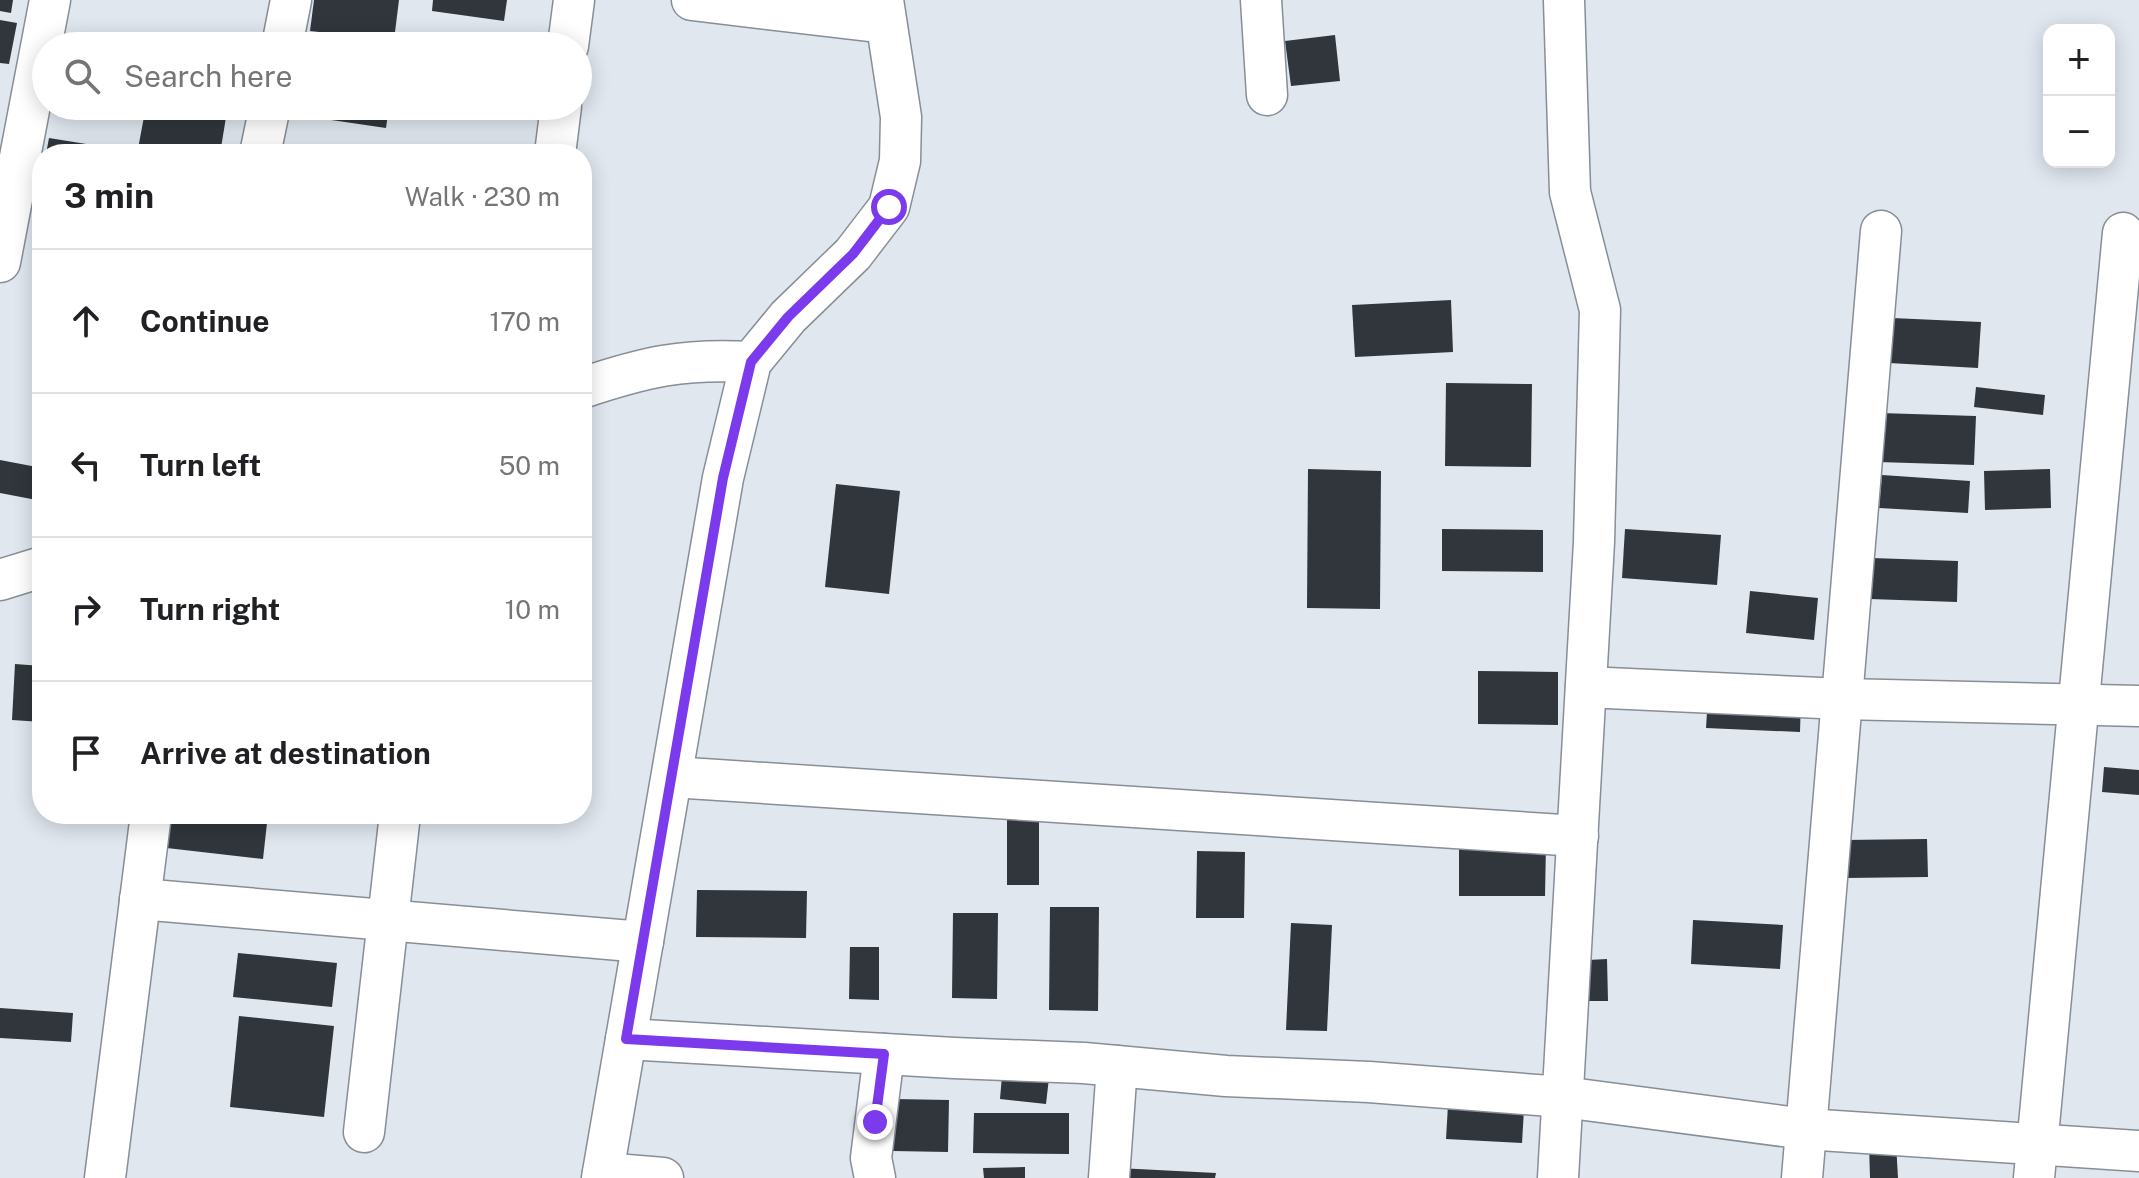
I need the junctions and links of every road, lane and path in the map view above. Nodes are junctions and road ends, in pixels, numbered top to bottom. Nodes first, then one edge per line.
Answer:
1 (50, 0) edge
2 (291, 0) edge
3 (574, 0) edge
4 (692, 0) edge
5 (1261, 0) edge
6 (1564, 0) edge
7 (884, 12) edge
8 (44, 32) edge
9 (285, 32) edge
10 (570, 32) edge
11 (32, 94) edge
12 (1267, 95) dead end
13 (267, 120) edge
14 (559, 120) edge
15 (262, 144) edge
16 (556, 144) edge
17 (1881, 231) dead end
18 (2123, 233) dead end
19 (0, 262) edge
20 (751, 362) junction
21 (592, 385) edge
22 (32, 570) edge
23 (0, 580) edge
24 (1586, 687) junction
25 (1842, 699) junction
26 (2078, 703) junction
27 (2139, 706) edge
28 (672, 777) junction
29 (150, 824) edge
30 (399, 824) edge
31 (1578, 836) junction
32 (140, 899) junction
33 (386, 920) junction
34 (643, 942) junction
35 (626, 1039) junction
36 (884, 1054) junction
37 (1117, 1066) junction
38 (1563, 1097) junction
39 (1805, 1129) junction
40 (364, 1132) dead end
41 (2139, 1151) edge
42 (2035, 1161) edge
43 (603, 1176) edge
44 (105, 1178) edge
45 (663, 1178) edge
46 (875, 1178) edge
47 (1109, 1178) edge
48 (1558, 1178) edge
49 (1802, 1178) edge

1 - 8 street
2 - 9 street
3 - 10 street
4 - 7 street
5 - 12 street
6 - 24 street
7 - 20 street
11 - 19 street
13 - 15 street
14 - 16 street
17 - 25 street
18 - 26 street
20 - 21 street
20 - 28 street
22 - 23 street
24 - 25 street
24 - 31 street
25 - 26 street
25 - 39 street
26 - 27 street
26 - 42 street
28 - 31 street
28 - 34 street
29 - 32 street
30 - 33 street
31 - 38 street
32 - 33 street
32 - 44 street
33 - 34 street
33 - 40 street
34 - 35 street
35 - 36 street
35 - 43 street
36 - 37 street
36 - 46 street
37 - 38 street
37 - 47 street
38 - 39 street
38 - 48 street
39 - 42 street
39 - 49 street
41 - 42 street
43 - 45 street

